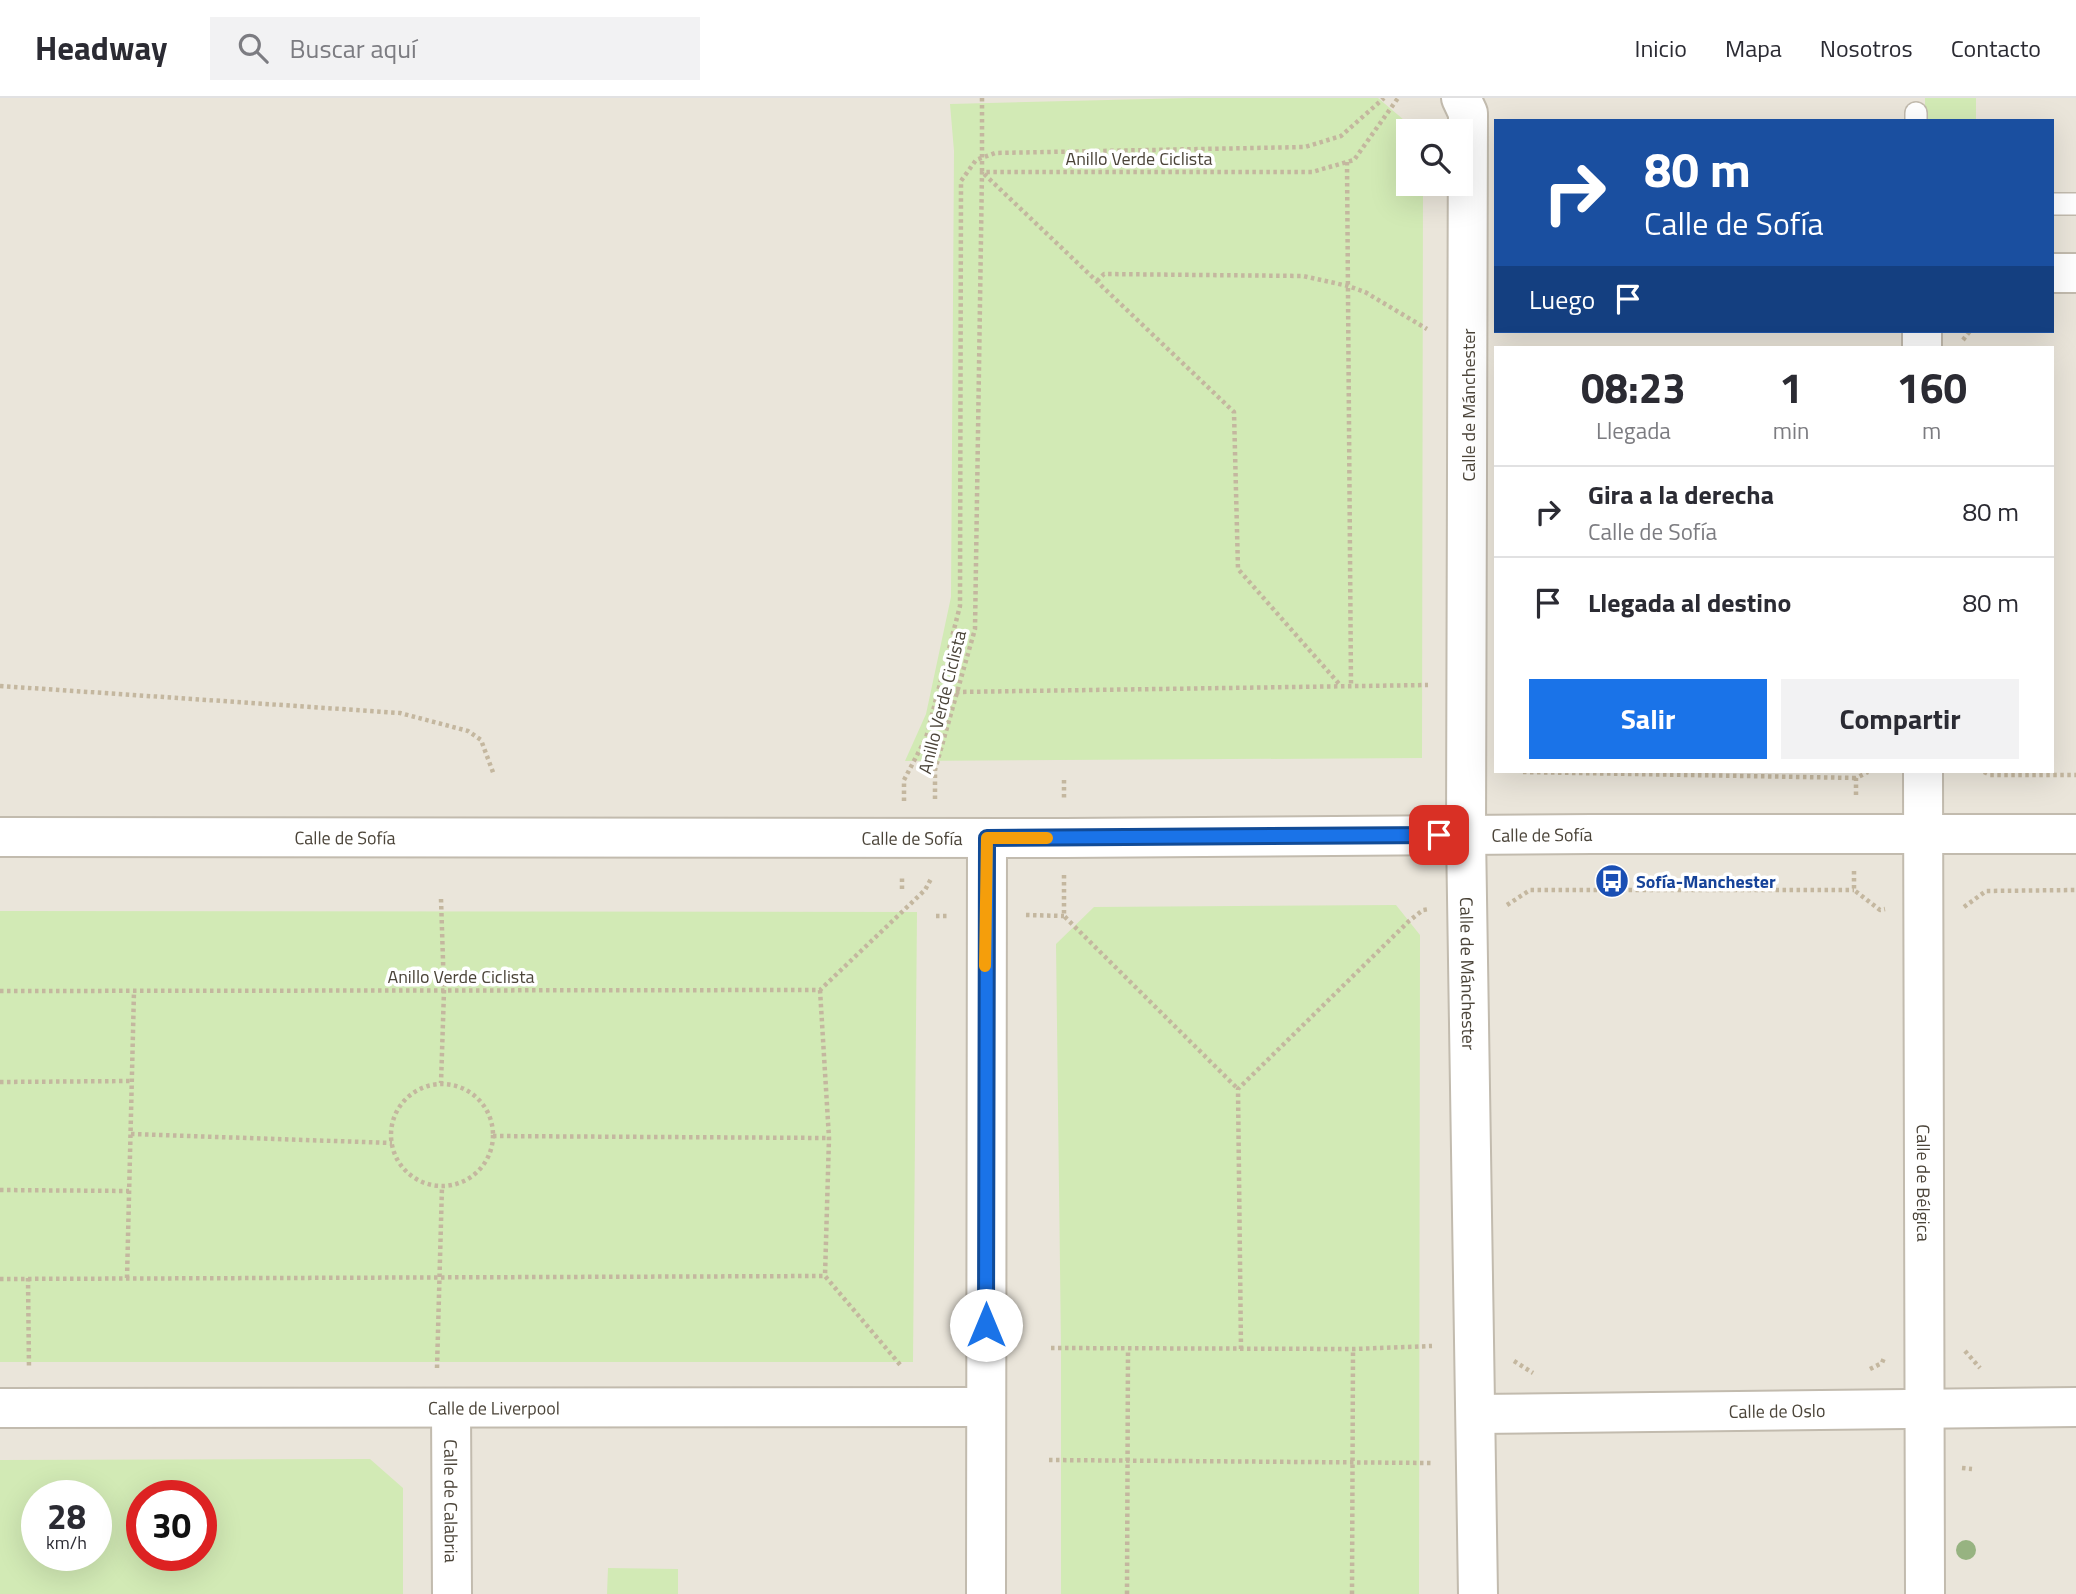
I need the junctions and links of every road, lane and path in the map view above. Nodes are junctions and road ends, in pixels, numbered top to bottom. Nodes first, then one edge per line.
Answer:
1 (982, 98) edge
2 (1384, 98) edge
3 (1398, 98) edge
4 (1461, 98) edge
5 (982, 158) junction
6 (1347, 162) junction
7 (982, 172) junction
8 (2054, 204) edge
9 (2076, 204) edge
10 (1483, 267) edge
11 (2054, 273) edge
12 (2076, 273) edge
13 (1097, 281) junction
14 (1348, 286) junction
15 (1469, 335) junction
16 (1351, 685) junction
17 (1431, 685) dead end
18 (0, 686) edge
19 (1341, 686) junction
20 (956, 692) junction
21 (1578, 773) edge
22 (1923, 773) edge
23 (1986, 773) edge
24 (494, 775) dead end
25 (2076, 775) edge
26 (1856, 778) dead end
27 (904, 780) dead end
28 (1064, 780) dead end
29 (1466, 834) junction
30 (2076, 834) edge
31 (1923, 835) junction
32 (0, 837) edge
33 (935, 838) junction
34 (987, 838) junction
35 (1065, 838) junction
36 (1854, 890) dead end
37 (2076, 890) edge
38 (1986, 891) dead end
39 (441, 899) dead end
40 (1504, 907) dead end
41 (1423, 910) dead end
42 (134, 990) junction
43 (444, 990) junction
44 (820, 990) junction
45 (0, 991) edge
46 (132, 1080) junction
47 (0, 1082) edge
48 (441, 1083) junction
49 (1238, 1089) junction
50 (131, 1134) junction
51 (494, 1136) junction
52 (829, 1138) junction
53 (392, 1143) junction
54 (442, 1186) junction
55 (0, 1190) edge
56 (130, 1191) junction
57 (825, 1276) junction
58 (440, 1277) junction
59 (28, 1278) junction
60 (127, 1278) junction
61 (0, 1279) edge
62 (1432, 1346) dead end
63 (1051, 1348) dead end
64 (1128, 1349) junction
65 (1241, 1349) junction
66 (1353, 1349) junction
67 (1964, 1350) dead end
68 (1887, 1352) dead end
69 (1513, 1360) dead end
70 (29, 1368) dead end
71 (437, 1369) dead end
72 (1863, 1372) dead end
73 (1545, 1373) dead end
74 (1987, 1375) dead end
75 (910, 1376) dead end
76 (986, 1407) junction
77 (2076, 1407) edge
78 (0, 1408) edge
79 (451, 1408) junction
80 (1923, 1408) junction
81 (1476, 1413) junction
82 (1049, 1460) dead end
83 (1128, 1460) junction
84 (1432, 1463) dead end
85 (1354, 1464) junction
86 (452, 1594) edge
87 (986, 1594) edge
88 (1127, 1594) edge
89 (1352, 1594) edge
90 (1478, 1594) edge
91 (1925, 1594) edge

1 - 5 path
2 - 5 path
3 - 6 path
4 - 10 street, Calle de Mánchester
5 - 7 path
5 - 27 path
6 - 7 path, Anillo Verde Ciclista
6 - 14 path
7 - 13 path
7 - 20 path, Anillo Verde Ciclista
8 - 9 lane
10 - 15 street, Calle de Mánchester
11 - 12 street
13 - 14 path
13 - 19 path
14 - 15 path
14 - 16 path
15 - 29 street, Calle de Mánchester
16 - 17 path
16 - 19 path
18 - 24 path
19 - 20 path
20 - 33 path, Anillo Verde Ciclista
21 - 26 path
22 - 31 street, Calle de Bélgica
23 - 25 path
28 - 35 path
29 - 31 street, Calle de Sofía
29 - 35 street, Calle de Sofía
29 - 81 street, Calle de Mánchester
30 - 31 street, Calle de Sofía
31 - 80 street, Calle de Bélgica
32 - 33 street, Calle de Sofía
33 - 34 street, Calle de Sofía
33 - 44 path, Anillo Verde Ciclista
34 - 35 street, Calle de Sofía
34 - 76 street
35 - 49 path
36 - 40 path
37 - 38 path
39 - 43 path
41 - 49 path
42 - 43 path, Anillo Verde Ciclista
42 - 45 path, Anillo Verde Ciclista
42 - 46 path
43 - 44 path, Anillo Verde Ciclista
43 - 48 path
44 - 52 path
46 - 47 path
46 - 50 path
48 - 51 path
48 - 53 path
49 - 65 path
50 - 53 path
50 - 56 path
51 - 52 path
51 - 54 path
52 - 57 path
53 - 54 path
54 - 58 path
55 - 56 path
56 - 60 path
57 - 58 path
57 - 75 path
58 - 60 path
58 - 71 path
59 - 60 path
59 - 61 path
59 - 70 path
62 - 66 path
63 - 64 path
64 - 65 path
64 - 83 path
65 - 66 path
66 - 85 path
67 - 74 path
68 - 72 path
69 - 73 path
76 - 79 street, Calle de Liverpool
76 - 87 street
77 - 80 street, Calle de Oslo
78 - 79 street, Calle de Liverpool
79 - 86 street, Calle de Calabria
80 - 81 street, Calle de Oslo
80 - 91 street, Calle de Bélgica
81 - 90 street, Calle de Mánchester
82 - 83 path
83 - 85 path
83 - 88 path
84 - 85 path
85 - 89 path

